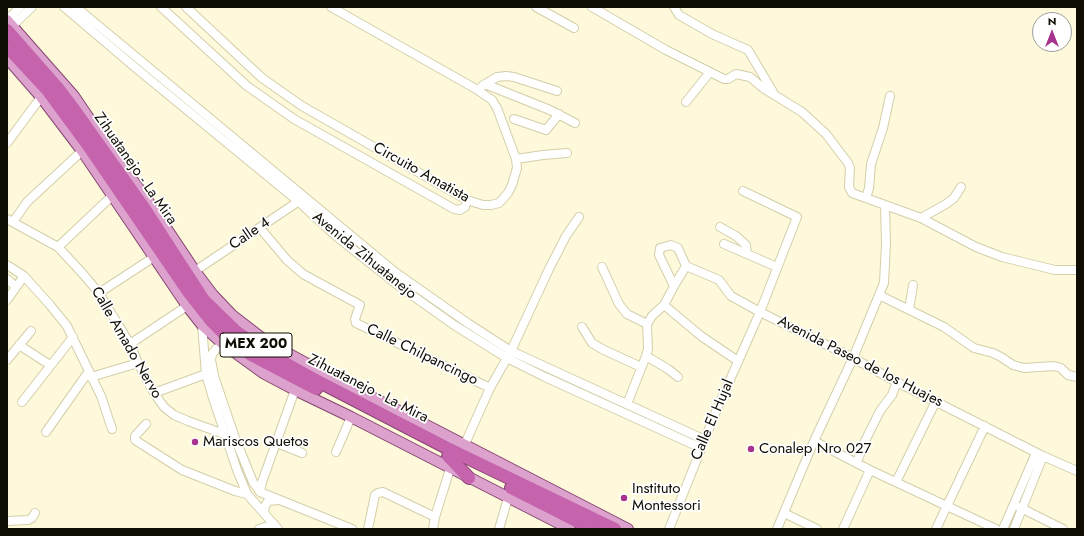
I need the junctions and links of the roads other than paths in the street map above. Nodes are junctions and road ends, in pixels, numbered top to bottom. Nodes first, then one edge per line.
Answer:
1 (20, 7) edge
2 (32, 7) edge
3 (64, 7) edge
4 (76, 7) edge
5 (162, 7) edge
6 (186, 7) edge
7 (331, 7) edge
8 (536, 7) edge
9 (592, 7) edge
10 (674, 7) edge
11 (8, 26) edge
12 (574, 28) dead end
13 (103, 34) junction
14 (7, 46) edge
15 (7, 58) edge
16 (710, 72) junction
17 (485, 84) junction
18 (476, 89) junction
19 (557, 91) dead end
20 (774, 94) junction
21 (890, 96) dead end
22 (41, 97) junction
23 (686, 102) dead end
24 (302, 106) junction
25 (559, 114) junction
26 (294, 119) junction
27 (514, 119) dead end
28 (575, 123) dead end
29 (7, 143) edge
30 (82, 151) junction
31 (567, 153) dead end
32 (516, 159) junction
33 (962, 188) dead end
34 (742, 191) dead end
35 (113, 195) junction
36 (866, 198) junction
37 (302, 199) junction
38 (467, 200) junction
39 (885, 205) junction
40 (148, 207) junction
41 (579, 217) dead end
42 (921, 218) junction
43 (10, 221) edge
44 (720, 227) dead end
45 (260, 228) junction
46 (724, 244) dead end
47 (58, 247) junction
48 (747, 254) junction
49 (154, 257) junction
50 (7, 265) edge
51 (686, 266) junction
52 (602, 267) dead end
53 (777, 267) junction
54 (1077, 270) edge
55 (195, 271) junction
56 (24, 276) junction
57 (7, 279) edge
58 (913, 285) dead end
59 (674, 286) junction
60 (16, 287) junction
61 (99, 293) junction
62 (879, 295) junction
63 (7, 300) edge
64 (664, 305) junction
65 (187, 306) junction
66 (909, 310) junction
67 (760, 312) junction
68 (202, 324) junction
69 (647, 324) junction
70 (582, 327) dead end
71 (31, 331) dead end
72 (73, 337) junction
73 (130, 344) junction
74 (223, 344) junction
75 (19, 345) junction
76 (509, 355) junction
77 (646, 356) junction
78 (853, 358) junction
79 (7, 360) edge
80 (738, 361) junction
81 (138, 363) junction
82 (50, 365) junction
83 (642, 367) junction
84 (90, 374) junction
85 (206, 374) junction
86 (1077, 376) edge
87 (678, 377) dead end
88 (898, 382) junction
89 (490, 388) junction
90 (295, 390) junction
91 (154, 393) junction
92 (936, 401) junction
93 (22, 402) dead end
94 (627, 404) junction
95 (351, 417) junction
96 (146, 424) dead end
97 (985, 426) junction
98 (112, 429) dead end
99 (46, 432) dead end
100 (226, 434) junction
101 (235, 438) junction
102 (814, 441) junction
103 (277, 443) junction
104 (703, 444) junction
105 (464, 446) junction
106 (336, 452) dead end
107 (302, 453) dead end
108 (1040, 454) junction
109 (448, 456) junction
110 (857, 462) junction
111 (450, 469) junction
112 (870, 470) junction
113 (1077, 470) edge
114 (469, 478) junction
115 (896, 482) junction
116 (260, 492) junction
117 (247, 494) junction
118 (508, 498) junction
119 (279, 500) junction
120 (946, 506) junction
121 (1019, 507) junction
122 (35, 513) dead end
123 (264, 513) junction
124 (784, 513) junction
125 (435, 517) junction
126 (7, 521) edge
127 (276, 526) edge
128 (612, 526) edge
129 (259, 529) edge
130 (352, 529) edge
131 (368, 529) edge
132 (433, 529) edge
133 (499, 529) edge
134 (570, 529) edge
135 (592, 529) edge
136 (628, 529) edge
137 (669, 529) edge
138 (777, 529) edge
139 (817, 529) edge
140 (843, 529) edge
141 (936, 529) edge
142 (996, 529) edge
143 (1003, 529) edge
144 (1014, 529) edge
145 (1063, 529) edge

1 - 11 street
2 - 11 street
3 - 13 street, Avenida Zihuatanejo
4 - 13 street, Avenida Zihuatanejo
5 - 26 street
6 - 24 street, Circuito Amatista
7 - 18 street, Circuito Amatista
8 - 12 street
9 - 16 street
10 - 20 street
11 - 40 highway, Zihuatanejo - La Mira / MEX 200
13 - 37 street, Avenida Zihuatanejo
14 - 109 highway, Zihuatanejo - La Mira / MEX 200
15 - 22 main road
16 - 20 street
16 - 23 street
17 - 18 street
17 - 19 street
17 - 25 street
18 - 32 street, Circuito Amatista
20 - 36 street
21 - 36 street
22 - 29 street
22 - 30 main road
24 - 26 street
24 - 38 street, Circuito Amatista
25 - 27 street
25 - 28 street
26 - 38 street
30 - 35 main road
30 - 43 street
31 - 32 street
32 - 38 street, Circuito Amatista
33 - 42 street
34 - 53 street, Calle El Hujal
35 - 47 street
35 - 49 main road
36 - 39 street
37 - 45 street, Calle 4
37 - 76 street, Avenida Zihuatanejo
39 - 42 street
39 - 62 street
40 - 55 main road
40 - 128 highway, Zihuatanejo - La Mira / MEX 200
41 - 76 street, Calle Chilpancingo
42 - 54 street
43 - 47 street, Calle Amado Nervo
44 - 48 street
45 - 55 street, Calle 4
45 - 89 street, Calle Chilpancingo
46 - 48 street
47 - 61 street, Calle Amado Nervo
48 - 53 street
49 - 61 street
49 - 65 main road
50 - 56 street
51 - 59 street
51 - 59 street
51 - 67 street, Avenida Paseo de los Huajes
52 - 69 street
53 - 67 street, Calle El Hujal
55 - 105 main road
56 - 60 street
56 - 72 street
57 - 60 street
58 - 66 street
59 - 64 street
60 - 63 street
61 - 73 street, Calle Amado Nervo
62 - 66 street
62 - 78 street
64 - 69 street
64 - 80 street
65 - 68 main road
65 - 73 street
66 - 86 street
67 - 78 street, Avenida Paseo de los Huajes
67 - 80 street, Calle El Hujal
68 - 74 main road
68 - 85 street
69 - 77 street
70 - 83 street
71 - 75 street
72 - 82 street
72 - 84 street
73 - 81 street, Calle Amado Nervo
74 - 90 main road
74 - 101 street
75 - 79 street
75 - 82 street
76 - 89 street, Calle Chilpancingo
76 - 94 street, Avenida Zihuatanejo
76 - 104 street, Avenida Zihuatanejo
77 - 83 street
77 - 87 street
78 - 88 street, Avenida Paseo de los Huajes
78 - 102 street
80 - 104 street, Calle El Hujal
81 - 84 street
81 - 91 street, Calle Amado Nervo
82 - 93 street
83 - 94 street
84 - 98 street
84 - 99 street
85 - 91 street
85 - 100 street
88 - 92 street, Avenida Paseo de los Huajes
88 - 110 street
89 - 105 street, Calle Chilpancingo
90 - 95 main road
90 - 103 street
91 - 100 street, Calle Amado Nervo
92 - 97 street, Avenida Paseo de los Huajes
92 - 115 street
94 - 104 street, Avenida Zihuatanejo
95 - 106 street
95 - 111 main road
96 - 117 street
97 - 108 street, Avenida Paseo de los Huajes
97 - 120 street
100 - 101 street, Calle Amado Nervo
100 - 117 street
101 - 116 street
102 - 110 street
102 - 124 street
103 - 107 street
103 - 116 street
104 - 137 street, Calle El Hujal
105 - 128 main road
108 - 113 street, Avenida Paseo de los Huajes
108 - 121 street
109 - 114 highway
109 - 135 highway, Zihuatanejo - La Mira / MEX 200
110 - 112 street
111 - 114 main road
111 - 125 street
112 - 115 street
112 - 140 street
114 - 118 main road
115 - 120 street
116 - 119 street
117 - 123 street
118 - 133 street
118 - 134 main road
119 - 123 street
119 - 130 street
120 - 141 street
120 - 142 street
121 - 143 street
121 - 144 street
121 - 145 street
122 - 126 street
123 - 127 street
124 - 138 street
124 - 139 street
125 - 131 street
125 - 132 street
127 - 129 street
128 - 136 main road

